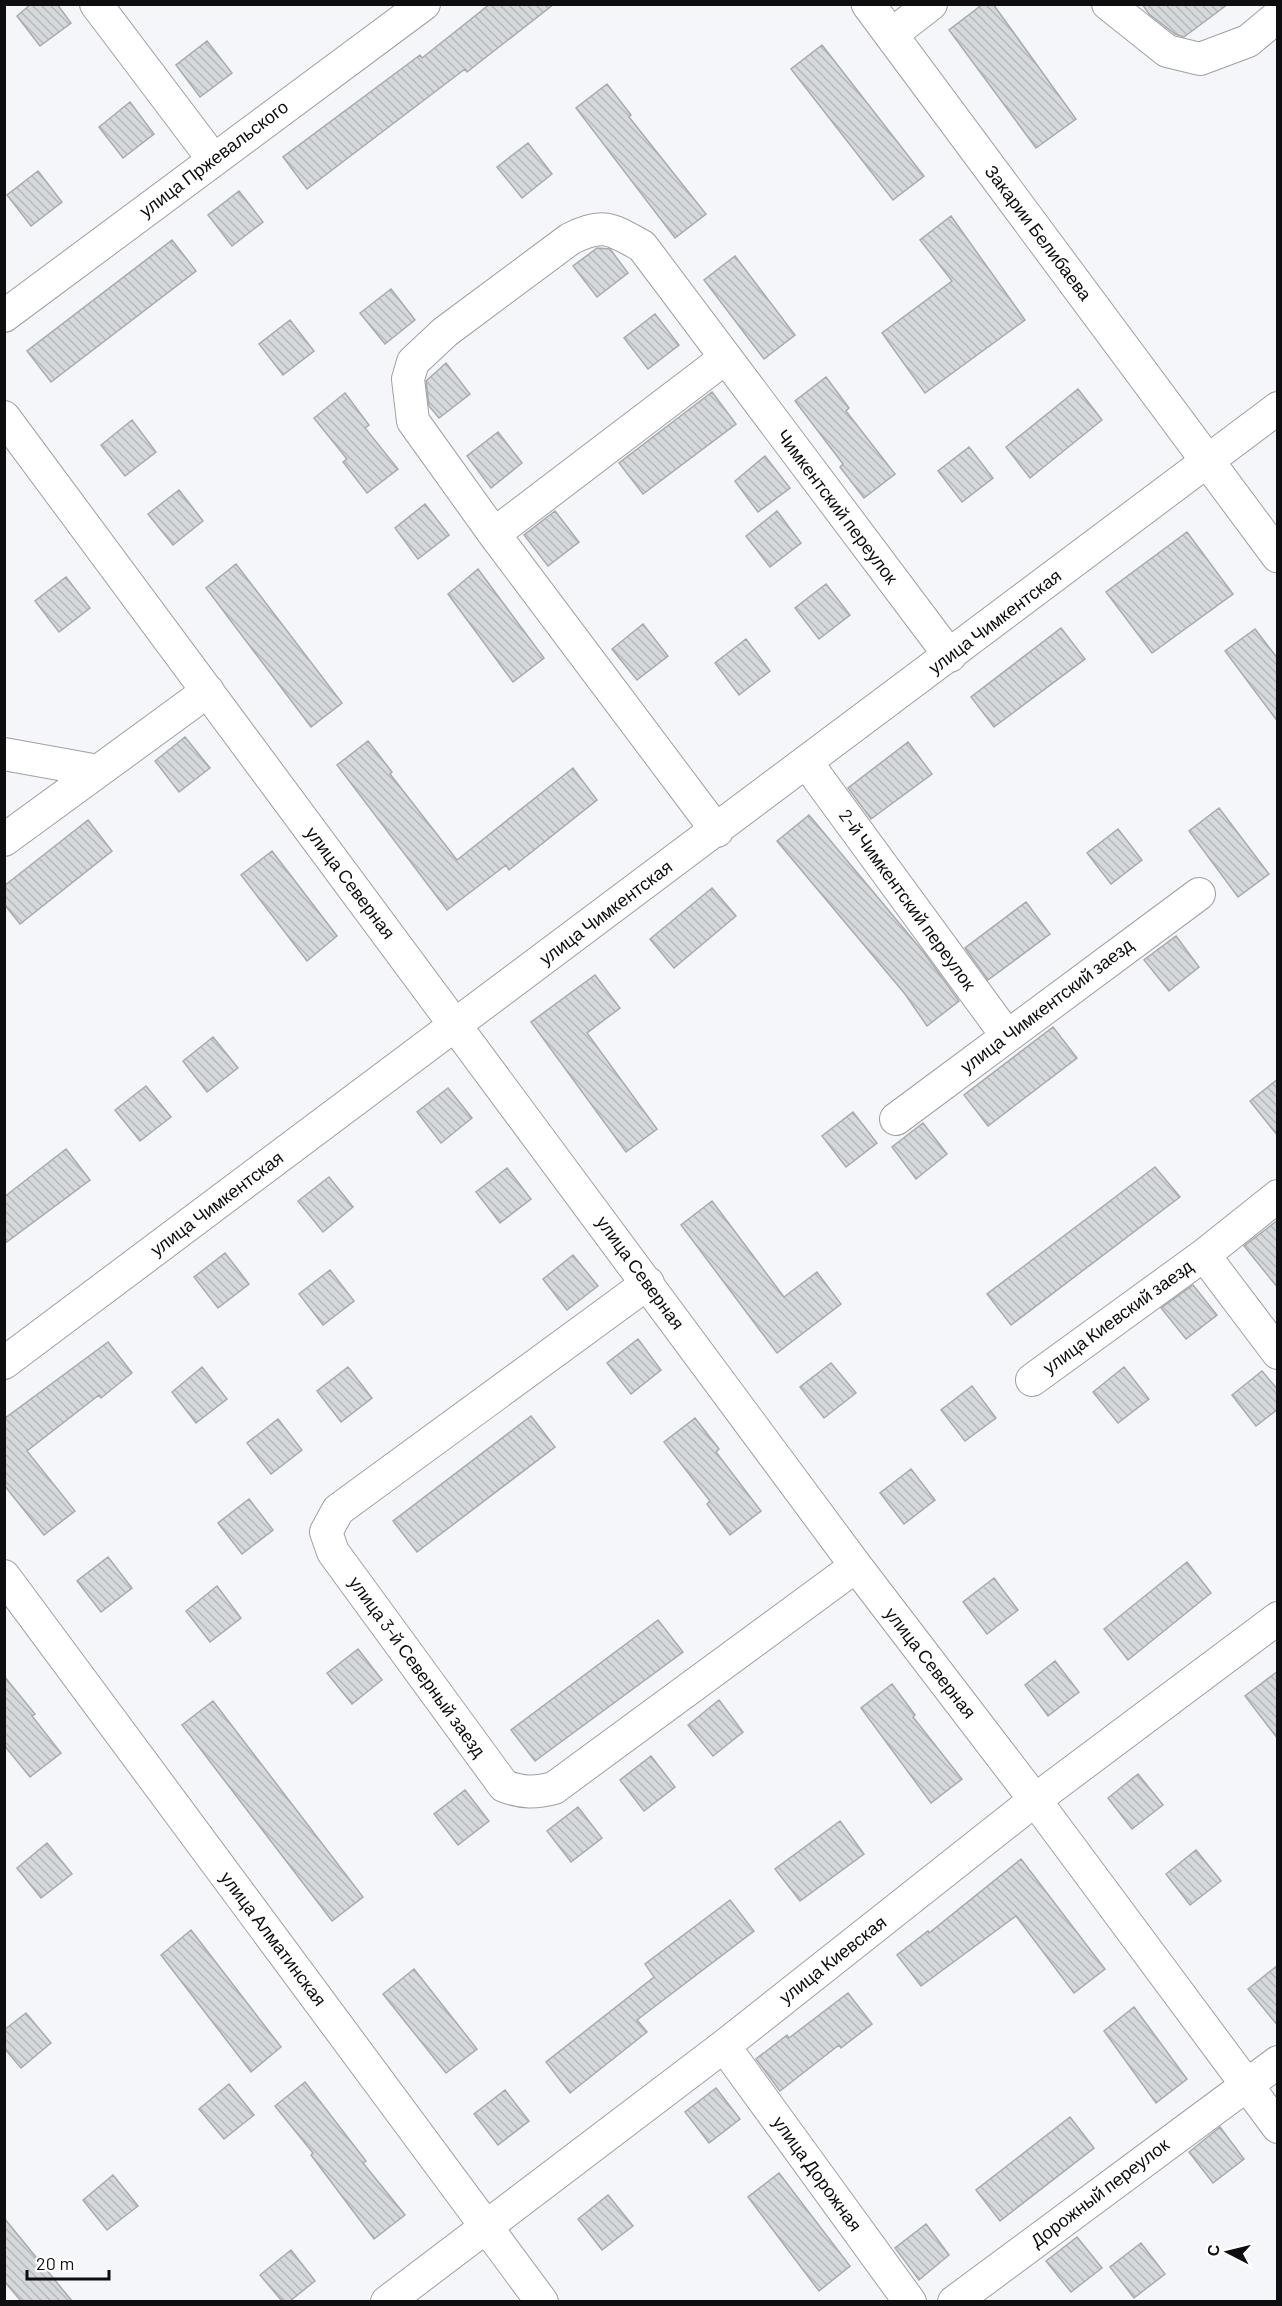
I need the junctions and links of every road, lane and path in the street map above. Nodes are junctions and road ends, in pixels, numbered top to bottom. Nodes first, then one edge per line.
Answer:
1 (96, 4) edge
2 (424, 4) edge
3 (868, 4) edge
4 (931, 4) edge
5 (1108, 4) edge
6 (1278, 16) edge
7 (891, 35) junction
8 (213, 159) junction
9 (4, 316) edge
10 (724, 359) junction
11 (1278, 408) edge
12 (4, 417) edge
13 (1207, 462) junction
14 (494, 534) junction
15 (1278, 556) edge
16 (950, 656) junction
17 (208, 691) junction
18 (4, 754) edge
19 (807, 763) junction
20 (98, 771) junction
21 (717, 831) junction
22 (4, 840) edge
23 (1200, 894) dead end
24 (456, 1025) junction
25 (1007, 1036) junction
26 (896, 1119) dead end
27 (1278, 1196) edge
28 (1204, 1254) junction
29 (648, 1283) junction
30 (1278, 1353) edge
31 (4, 1362) edge
32 (1032, 1380) dead end
33 (855, 1566) junction
34 (4, 1576) edge
35 (1278, 1618) edge
36 (1035, 1800) junction
37 (724, 2046) junction
38 (1278, 2062) edge
39 (1247, 2085) junction
40 (1278, 2127) edge
41 (487, 2228) junction
42 (387, 2301) edge
43 (543, 2301) edge
44 (910, 2301) edge
45 (954, 2301) edge

1 - 8 street
2 - 8 street, улица Пржевальского
3 - 7 street, Закарии Белибаева
4 - 7 street
5 - 6 street
7 - 13 street, Закарии Белибаева
8 - 9 street, улица Пржевальского
10 - 14 street
10 - 14 street, Чимкентский переулок
10 - 16 street, Чимкентский переулок
11 - 13 street, улица Чимкентская
12 - 17 street, улица Северная
13 - 15 street, Закарии Белибаева
13 - 16 street, улица Чимкентская
14 - 21 street, Чимкентский переулок
16 - 19 street, улица Чимкентская
17 - 20 street
17 - 24 street, улица Северная
18 - 20 street
19 - 21 street, улица Чимкентская
19 - 25 street, 2-й Чимкентский переулок
20 - 22 street
21 - 24 street, улица Чимкентская
23 - 25 street, улица Чимкентский заезд
24 - 29 street, улица Северная
24 - 31 street, улица Чимкентская
25 - 26 street, улица Чимкентский заезд
27 - 28 street, улица Киевский заезд
28 - 30 street, улица Киевский заезд
28 - 32 street, улица Киевский заезд
29 - 33 street, улица Северная
29 - 33 street, улица 3-й Северный заезд
33 - 36 street, улица Северная
34 - 41 street, улица Алматинская
35 - 36 street, улица Киевская
36 - 37 street, улица Киевская
36 - 39 street, улица Северная
37 - 41 street, улица Киевская
37 - 44 street, улица Дорожная
38 - 39 street, Дорожный переулок
39 - 40 street, улица Северная
39 - 45 street, Дорожный переулок
41 - 42 street, улица Киевская
41 - 43 street, улица Алматинская

